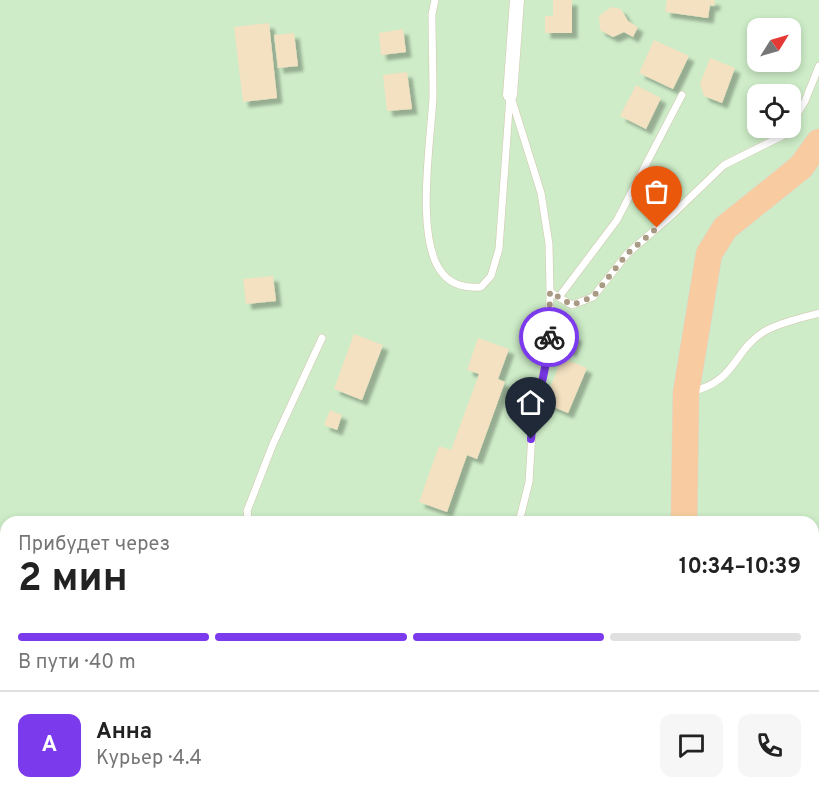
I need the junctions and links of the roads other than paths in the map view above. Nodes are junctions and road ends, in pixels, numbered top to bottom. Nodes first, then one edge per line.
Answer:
1 (435, 0) edge
2 (517, 0) edge
3 (819, 66) edge
4 (510, 94) junction
5 (682, 95) dead end
6 (801, 108) edge
7 (778, 138) edge
8 (819, 142) edge
9 (550, 292) junction
10 (558, 297) junction
11 (819, 313) edge
12 (322, 338) dead end
13 (686, 393) junction
14 (248, 516) edge
15 (520, 516) edge
16 (684, 516) edge

1 - 4 lane
2 - 4 street
3 - 6 lane
4 - 9 lane
5 - 10 lane
7 - 10 lane
8 - 13 highway
9 - 10 lane
9 - 15 lane
11 - 13 lane
12 - 14 lane
13 - 16 highway

